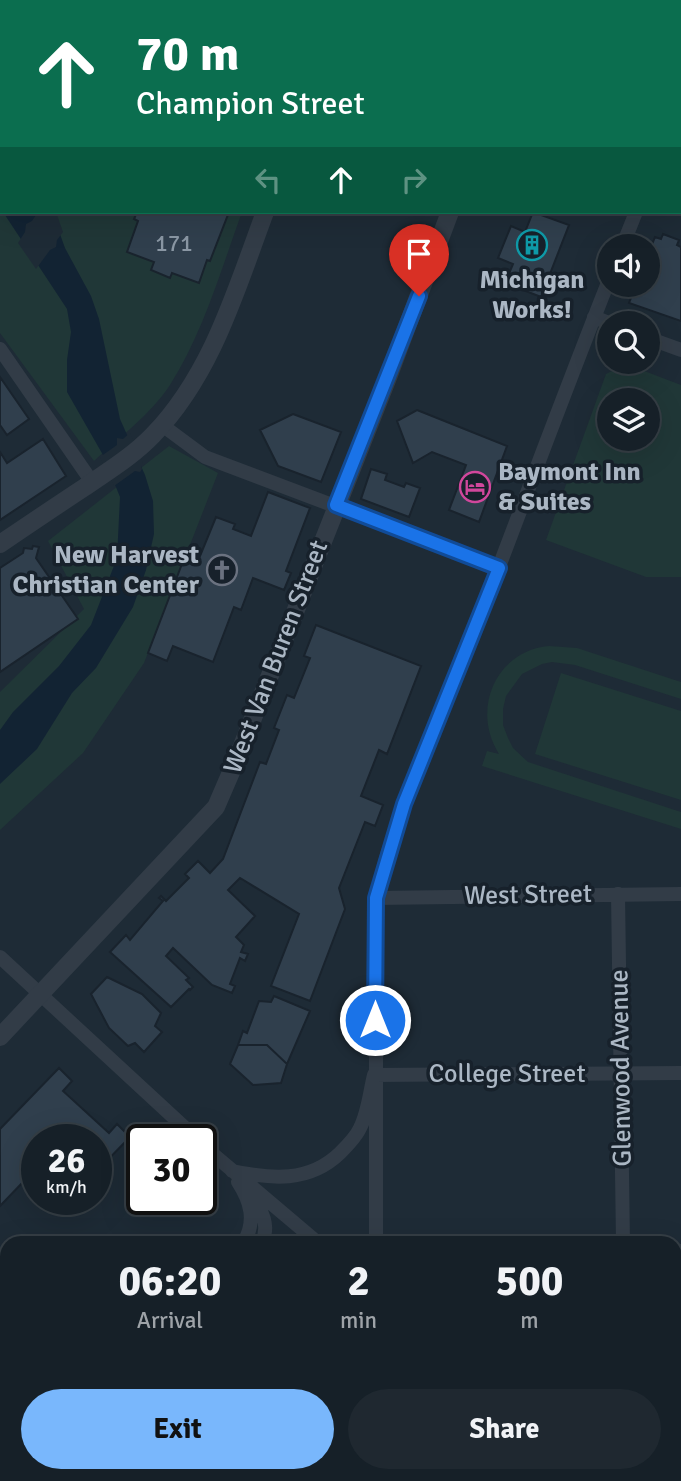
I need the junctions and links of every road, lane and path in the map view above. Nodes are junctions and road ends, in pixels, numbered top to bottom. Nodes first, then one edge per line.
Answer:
1 (264, 214) edge
2 (449, 214) edge
3 (635, 214) edge
4 (627, 234) edge
5 (602, 297) edge
6 (594, 317) junction
7 (597, 318) edge
8 (660, 342) edge
9 (0, 349) edge
10 (681, 350) edge
11 (157, 431) junction
12 (98, 478) junction
13 (336, 505) junction
14 (0, 544) edge
15 (499, 568) junction
16 (618, 894) junction
17 (681, 894) edge
18 (376, 898) junction
19 (0, 957) edge
20 (41, 995) junction
21 (0, 1037) edge
22 (621, 1073) junction
23 (681, 1073) edge
24 (374, 1075) junction
25 (181, 1124) edge
26 (217, 1157) edge
27 (232, 1171) junction
28 (249, 1200) junction
29 (247, 1236) edge
30 (263, 1236) edge
31 (310, 1236) edge
32 (376, 1236) edge
33 (623, 1236) edge

1 - 11 street
2 - 13 street, West Van Buren Street
3 - 4 street
5 - 6 street
6 - 7 street
6 - 15 street
8 - 10 street
9 - 12 street
11 - 12 street
11 - 13 street
12 - 14 street
13 - 15 street
13 - 20 street, West Van Buren Street
15 - 18 street
16 - 17 street, West Street
16 - 18 street, West Street
16 - 22 street, Glenwood Avenue
18 - 24 street
19 - 20 street
20 - 21 street, West Van Buren Street
20 - 25 street
22 - 23 street, College Street
22 - 24 street, College Street
22 - 33 street, Glenwood Avenue
24 - 27 street
24 - 32 street
26 - 27 street
27 - 28 street
27 - 31 street
28 - 29 street
28 - 30 street

